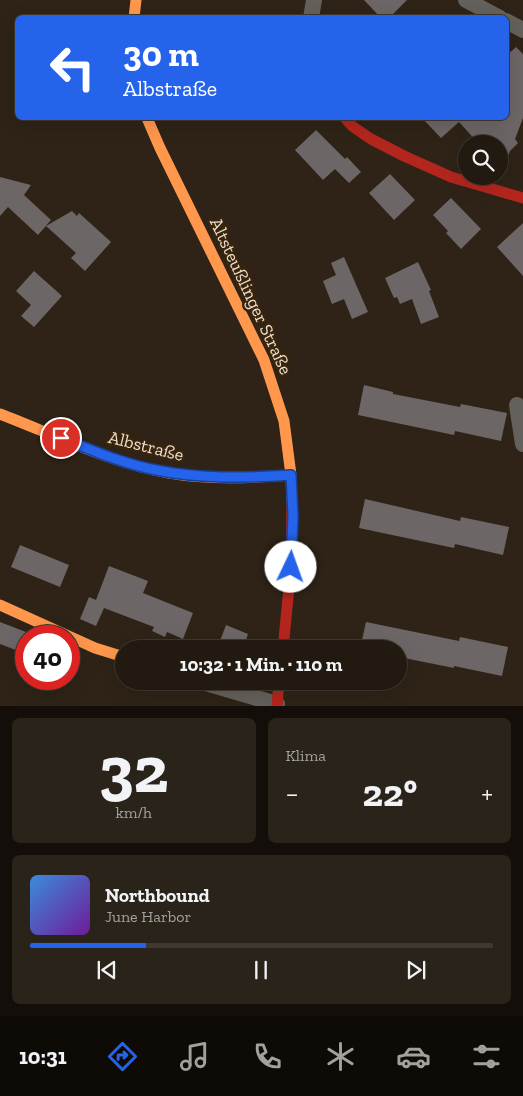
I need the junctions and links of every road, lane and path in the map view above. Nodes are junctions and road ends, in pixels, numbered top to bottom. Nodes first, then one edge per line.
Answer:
1 (136, 0) edge
2 (314, 0) edge
3 (466, 0) edge
4 (134, 15) edge
5 (312, 15) edge
6 (494, 15) edge
7 (509, 23) edge
8 (523, 30) edge
9 (148, 120) edge
10 (346, 120) edge
11 (523, 198) edge
12 (517, 405) dead end
13 (0, 414) edge
14 (523, 444) edge
15 (291, 475) junction
16 (0, 605) edge
17 (283, 640) edge
18 (115, 654) edge
19 (228, 690) edge
20 (278, 690) edge
21 (277, 705) edge

1 - 4 street
2 - 5 street
3 - 6 street
7 - 8 street
9 - 15 street, Altsteußlinger Straße
10 - 11 street
12 - 14 street
13 - 15 street, Albstraße
15 - 17 street, Altsteußlinger Straße
16 - 18 street
19 - 21 street
20 - 21 street

